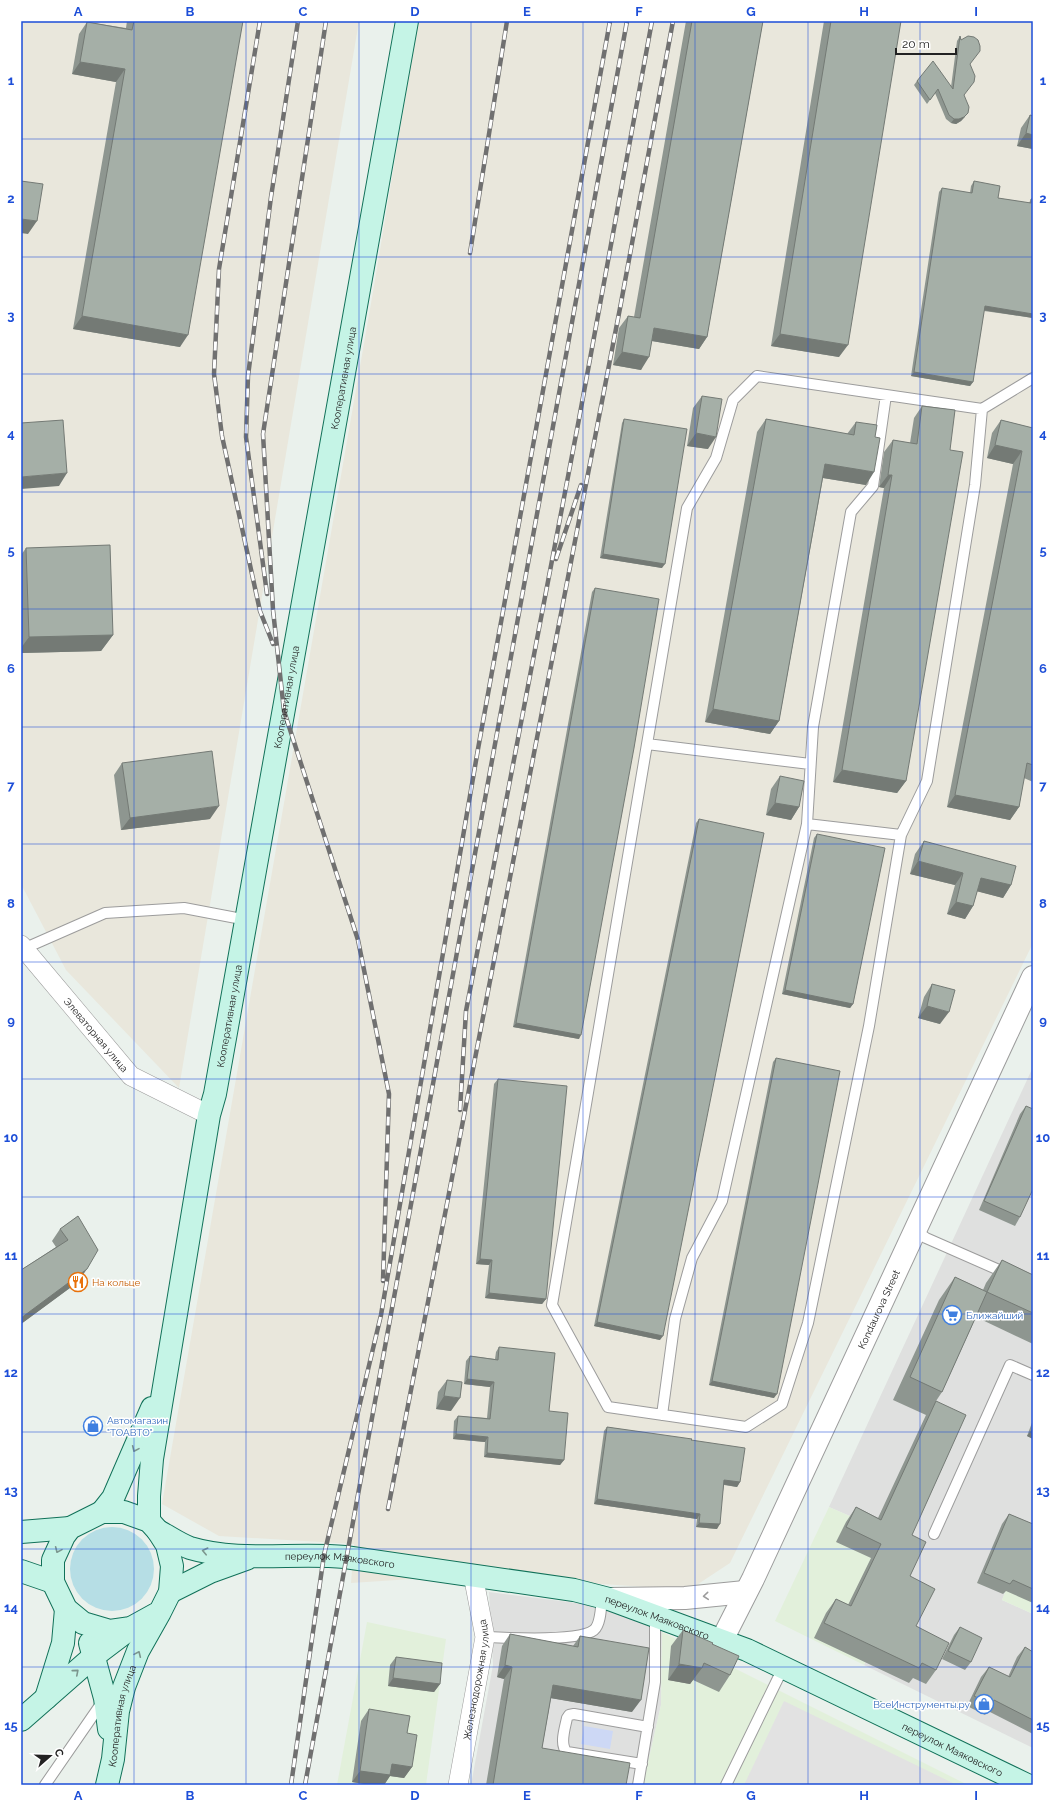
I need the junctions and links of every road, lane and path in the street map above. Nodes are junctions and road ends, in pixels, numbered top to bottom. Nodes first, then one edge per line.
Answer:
1 (407, 21) edge
2 (1033, 378) edge
3 (886, 395) junction
4 (982, 409) junction
5 (647, 744) junction
6 (810, 764) junction
7 (807, 824) junction
8 (901, 835) junction
9 (247, 920) junction
10 (22, 947) edge
11 (1033, 976) edge
12 (209, 1115) junction
13 (914, 1230) junction
14 (1033, 1285) edge
15 (166, 1374) junction
16 (1033, 1374) edge
17 (662, 1414) junction
18 (102, 1512) junction
19 (153, 1526) junction
20 (70, 1528) junction
21 (21, 1532) edge
22 (934, 1534) dead end
23 (257, 1556) junction
24 (21, 1571) edge
25 (473, 1575) junction
26 (53, 1582) junction
27 (170, 1592) junction
28 (745, 1592) junction
29 (606, 1598) junction
30 (66, 1609) junction
31 (160, 1612) junction
32 (655, 1616) junction
33 (83, 1623) junction
34 (131, 1628) junction
35 (485, 1637) junction
36 (722, 1640) junction
37 (94, 1656) junction
38 (784, 1668) junction
39 (46, 1698) junction
40 (105, 1698) junction
41 (21, 1720) edge
42 (648, 1727) junction
43 (112, 1759) junction
44 (642, 1764) junction
45 (45, 1785) edge
46 (107, 1785) edge
47 (458, 1785) edge
48 (638, 1785) edge
49 (726, 1785) edge
50 (1027, 1785) edge

1 - 9 main road, Кооперативная улица
2 - 4 lane
3 - 4 lane
3 - 5 lane
3 - 6 lane
4 - 8 lane
5 - 6 lane
5 - 17 lane
6 - 7 lane
7 - 8 lane
7 - 17 lane
8 - 17 lane
9 - 10 lane
9 - 12 main road, Кооперативная улица
10 - 12 street, Элеваторная улица
11 - 13 street, Kondaurova Street
12 - 15 main road, Кооперативная улица
13 - 14 lane
13 - 28 street, Kondaurova Street
15 -> 18 main road, Кооперативная улица
15 - 19 main road, Кооперативная улица
16 - 22 lane
18 - 19 main road
18 - 20 main road
23 -> 19 main road
19 - 27 main road
20 - 21 main road
20 -> 26 main road
23 - 25 main road, переулок Маяковского
23 - 27 main road
24 - 26 main road
25 - 29 main road, переулок Маяковского
25 - 35 street, Железнодорожная улица
26 - 30 main road
27 - 31 main road
28 -> 29 street
28 - 36 street, Kondaurova Street
29 - 32 main road, переулок Маяковского
29 - 35 lane
30 - 33 main road
30 - 39 main road
31 - 34 main road
43 -> 31 main road, Кооперативная улица
32 - 36 main road, переулок Маяковского
32 - 42 lane
33 - 34 main road
33 - 37 main road, Кооперативная улица
34 - 37 main road
35 - 47 street, Железнодорожная улица
36 - 38 main road, переулок Маяковского
39 -> 37 main road
37 - 40 main road, Кооперативная улица
38 - 49 lane
38 - 50 main road, переулок Маяковского
39 - 41 main road
40 - 43 main road, Кооперативная улица
40 - 45 lane
42 - 44 lane
42 - 44 lane
43 - 46 main road
44 - 48 lane

